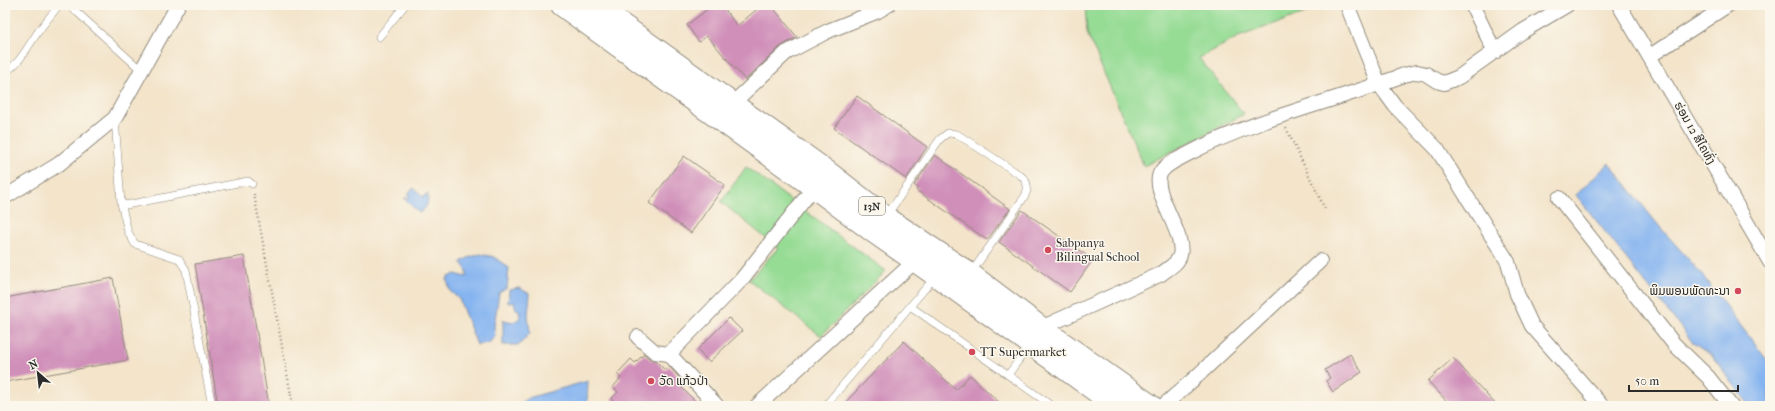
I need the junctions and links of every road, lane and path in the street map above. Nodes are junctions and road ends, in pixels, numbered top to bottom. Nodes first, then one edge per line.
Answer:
1 (59, 5) edge
2 (69, 5) edge
3 (178, 5) edge
4 (405, 5) edge
5 (562, 5) edge
6 (594, 5) edge
7 (888, 5) edge
8 (1347, 5) edge
9 (1472, 5) edge
10 (1567, 5) edge
11 (1620, 5) edge
12 (1728, 5) edge
13 (379, 37) dead end
14 (1495, 52) junction
15 (1650, 56) junction
16 (141, 70) junction
17 (5, 72) edge
18 (1379, 84) junction
19 (732, 104) junction
20 (1281, 117) junction
21 (114, 118) junction
22 (252, 184) joint
23 (814, 187) junction
24 (5, 197) edge
25 (1559, 198) dead end
26 (121, 203) junction
27 (1325, 209) dead end
28 (885, 216) junction
29 (915, 261) junction
30 (1320, 261) dead end
31 (1770, 262) edge
32 (971, 274) junction
33 (937, 276) junction
34 (910, 306) junction
35 (1035, 336) junction
36 (638, 337) dead end
37 (669, 354) junction
38 (1008, 375) junction
39 (212, 406) edge
40 (293, 406) edge
41 (717, 406) edge
42 (757, 406) edge
43 (825, 406) edge
44 (1052, 406) edge
45 (1117, 406) edge
46 (1153, 406) edge
47 (1602, 406) edge
48 (1732, 406) edge

1 - 17 lane
2 - 16 lane
3 - 16 street
4 - 13 lane
5 - 23 highway, 13N
6 - 19 highway, 13N
7 - 19 street
8 - 18 street
9 - 14 street
10 - 14 street
11 - 15 street, ຮ່ອມ 12 ສີໄຄທົ່ງ
12 - 15 street
14 - 18 street
15 - 31 street, ຮ່ອມ 12 ສີໄຄທົ່ງ
16 - 21 street
18 - 20 street
18 - 47 street
19 - 28 highway, 13N
20 - 27 path
20 - 35 street
21 - 24 street
21 - 26 lane
22 - 26 lane
22 - 40 path
23 - 29 highway, 13N
23 - 37 street
25 - 48 street
26 - 39 lane
28 - 32 highway, 13N
28 - 32 lane
29 - 33 highway, 13N
29 - 42 street
30 - 46 street
32 - 35 highway, 13N
33 - 34 lane
33 - 35 highway, 13N
34 - 38 lane
34 - 43 lane
35 - 38 lane
35 - 45 highway, 13N
35 - 46 highway, 13N
36 - 37 street
37 - 41 street
38 - 44 lane

